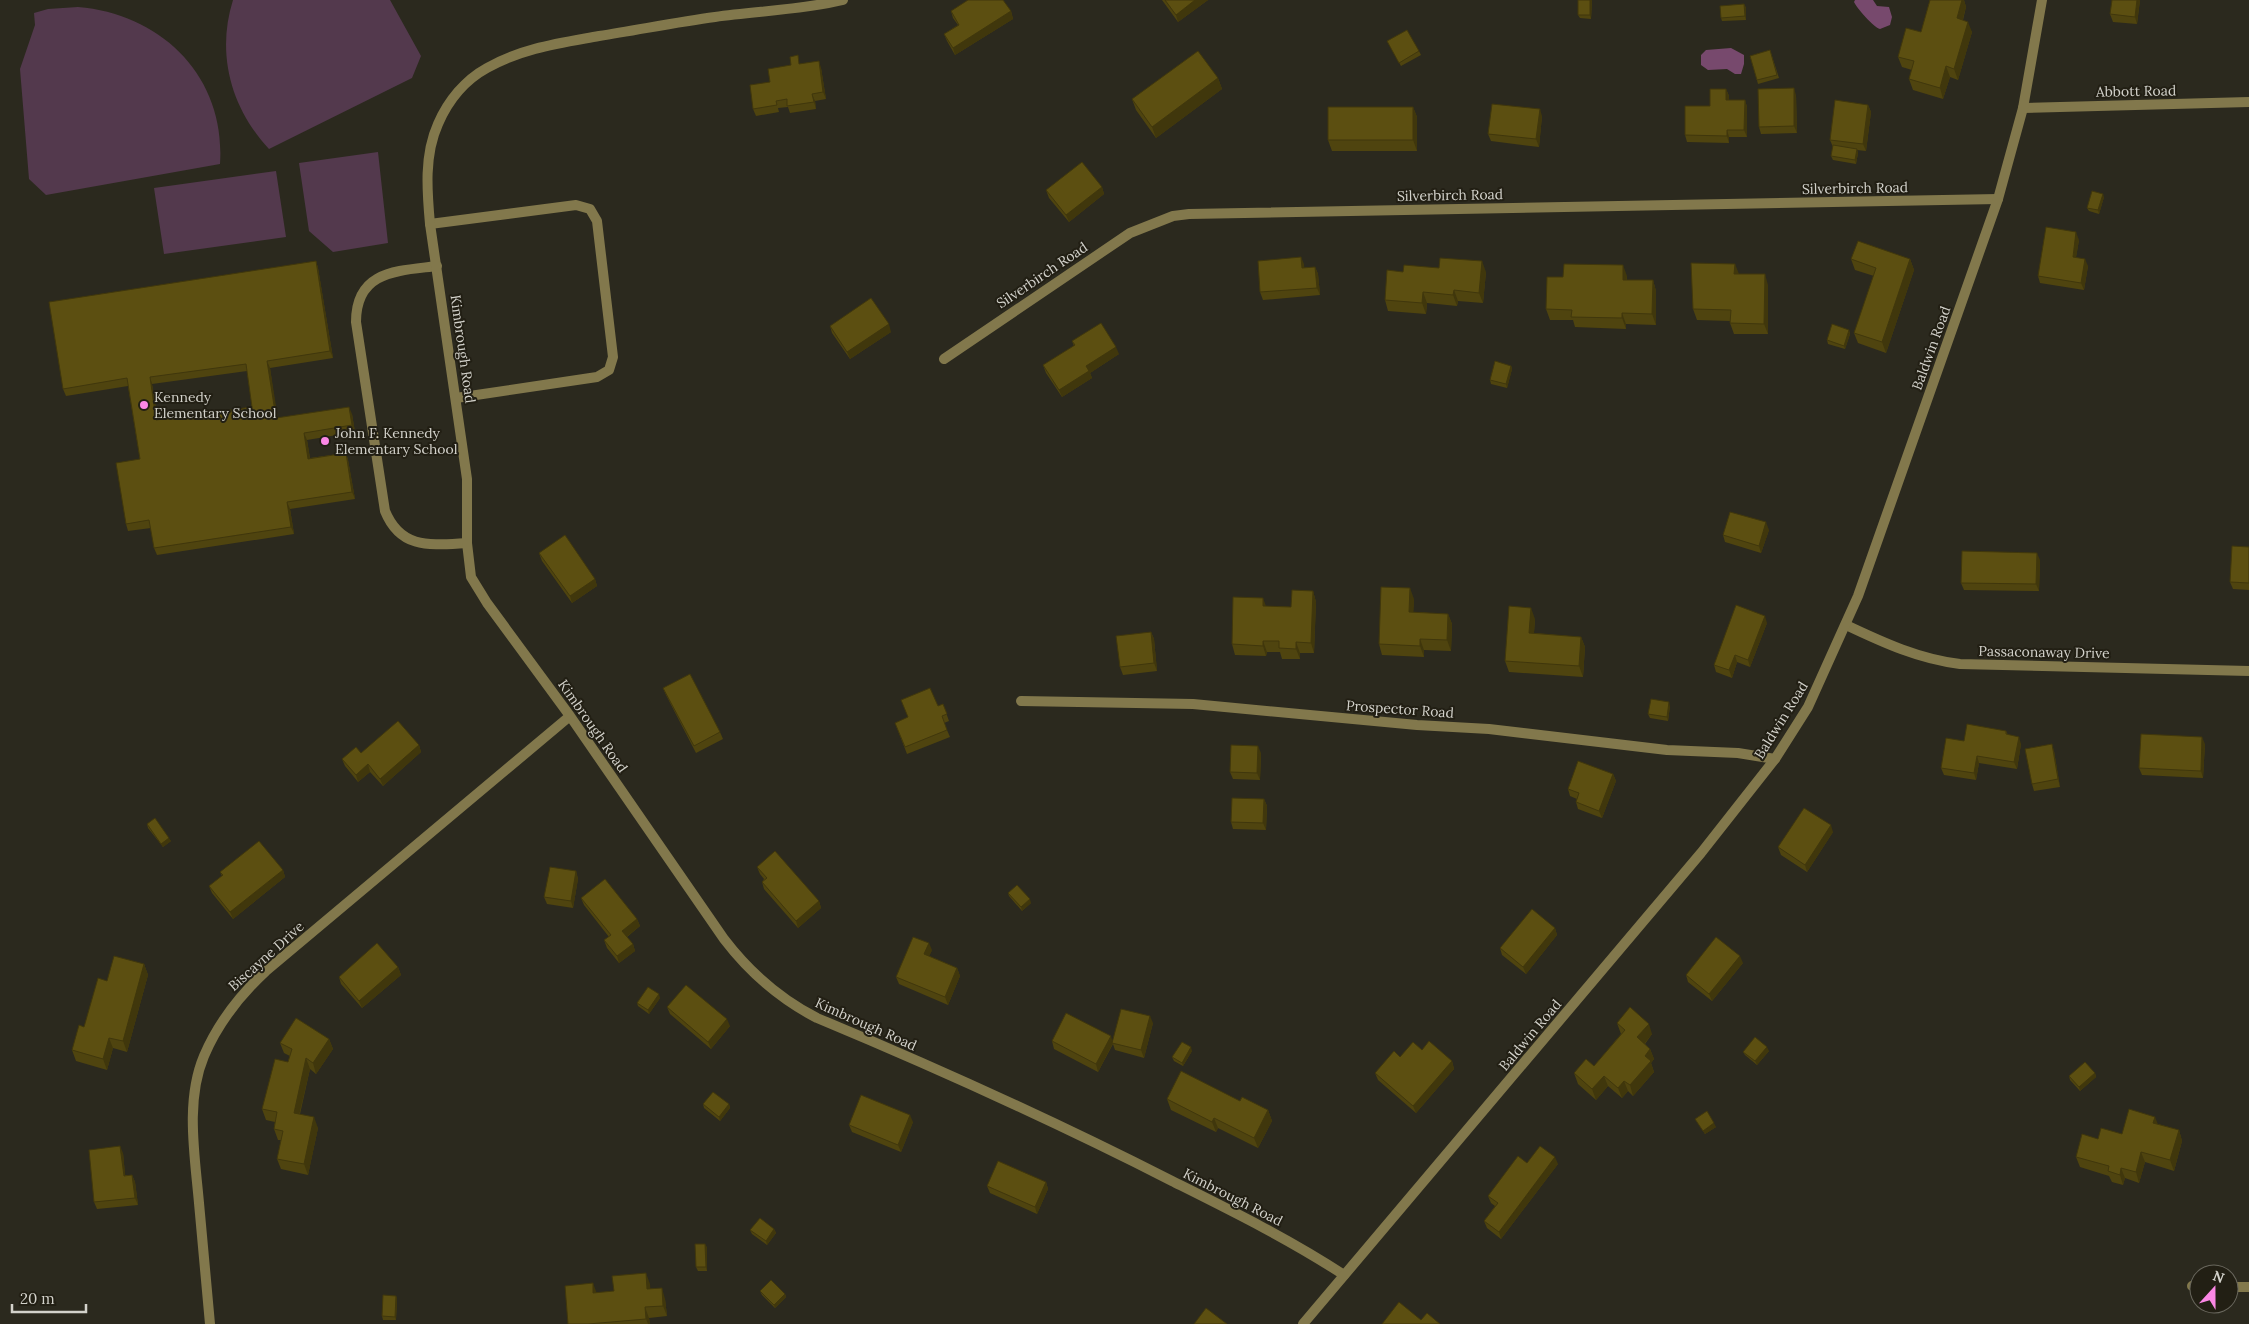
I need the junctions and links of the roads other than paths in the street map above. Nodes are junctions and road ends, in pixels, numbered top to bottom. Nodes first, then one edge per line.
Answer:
1 (843, 0) edge
2 (2042, 0) edge
3 (2249, 102) edge
4 (2024, 108) junction
5 (1998, 199) junction
6 (430, 224) junction
7 (437, 266) junction
8 (944, 359) dead end
9 (456, 398) junction
10 (467, 543) junction
11 (1846, 625) junction
12 (2249, 671) edge
13 (1021, 701) dead end
14 (570, 716) junction
15 (1775, 759) junction
16 (1344, 1275) junction
17 (210, 1324) edge
18 (1303, 1324) edge

1 - 6 street, Kimbrough Road
2 - 4 street, Baldwin Road
3 - 4 street, Abbott Road
4 - 5 street, Baldwin Road
5 - 8 street, Silverbirch Road
5 - 11 street, Baldwin Road
6 - 7 street, Kimbrough Road
6 - 9 street
7 - 9 street, Kimbrough Road
7 - 10 street
9 - 10 street, Kimbrough Road
10 - 14 street, Kimbrough Road
11 - 12 street, Passaconaway Drive
11 - 15 street, Baldwin Road
13 - 15 street, Prospector Road
14 - 16 street, Kimbrough Road
14 - 17 street, Biscayne Drive
15 - 16 street, Baldwin Road
16 - 18 street, Baldwin Road

